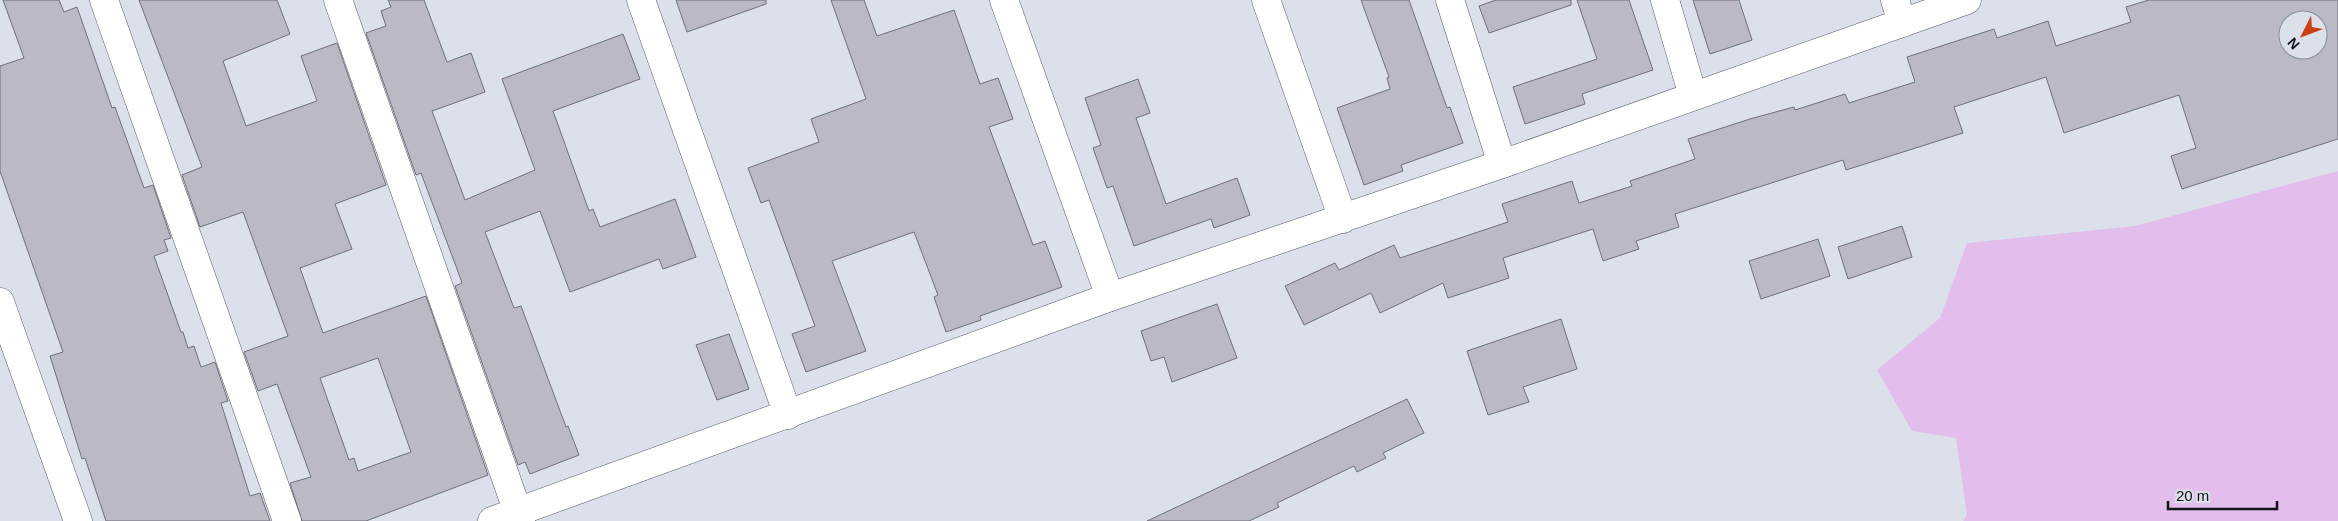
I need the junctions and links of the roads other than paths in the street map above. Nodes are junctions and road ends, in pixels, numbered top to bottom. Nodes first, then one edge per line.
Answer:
1 (104, 0) edge
2 (338, 0) edge
3 (641, 0) edge
4 (1004, 0) edge
5 (1266, 0) edge
6 (1450, 0) edge
7 (1665, 0) edge
8 (1966, 0) edge
9 (1898, 11) edge
10 (1693, 96) junction
11 (1502, 164) junction
12 (1343, 219) junction
13 (1110, 297) junction
14 (0, 302) edge
15 (788, 415) junction
16 (520, 516) edge
17 (78, 521) edge
18 (287, 521) edge
19 (492, 521) edge

1 - 18 street
2 - 16 street
3 - 15 street
4 - 13 street
5 - 12 street
6 - 11 street
7 - 10 street
8 - 9 street
9 - 10 street
10 - 11 street
11 - 12 street
12 - 13 street
13 - 15 street
14 - 17 street
15 - 16 street
16 - 19 street

